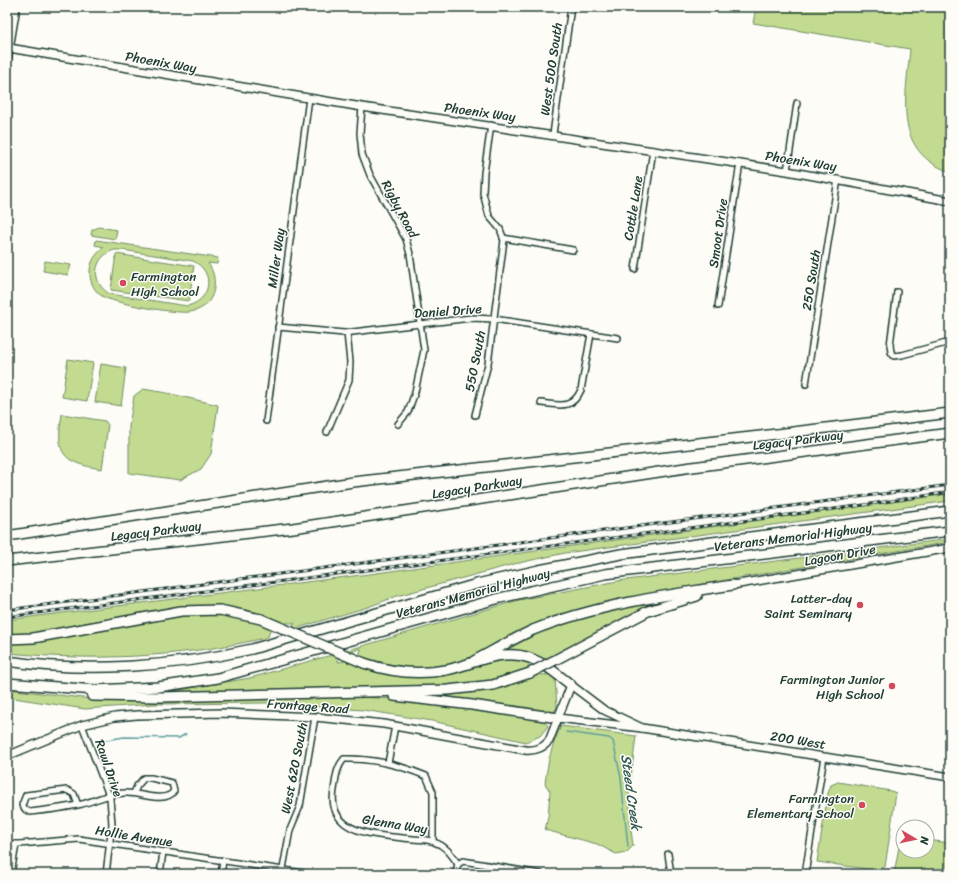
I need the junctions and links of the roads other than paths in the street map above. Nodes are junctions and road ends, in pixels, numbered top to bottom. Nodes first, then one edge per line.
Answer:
1 (16, 7) edge
2 (571, 7) edge
3 (8, 47) edge
4 (7, 61) edge
5 (309, 98) junction
6 (797, 103) dead end
7 (362, 107) junction
8 (491, 125) junction
9 (553, 134) junction
10 (653, 150) junction
11 (740, 163) junction
12 (787, 171) junction
13 (838, 179) junction
14 (950, 201) edge
15 (503, 238) junction
16 (573, 250) dead end
17 (634, 269) dead end
18 (897, 292) dead end
19 (718, 306) dead end
20 (494, 319) junction
21 (420, 324) junction
22 (278, 327) junction
23 (347, 333) junction
24 (590, 334) junction
25 (618, 338) dead end
26 (950, 342) edge
27 (806, 384) dead end
28 (541, 403) dead end
29 (950, 413) edge
30 (475, 415) dead end
31 (266, 421) dead end
32 (398, 424) dead end
33 (327, 432) dead end
34 (950, 433) edge
35 (950, 511) edge
36 (950, 531) edge
37 (7, 536) edge
38 (950, 548) edge
39 (7, 561) edge
40 (733, 585) junction
41 (7, 639) edge
42 (7, 661) edge
43 (474, 661) junction
44 (7, 683) edge
45 (571, 685) junction
46 (357, 692) junction
47 (316, 717) junction
48 (558, 718) junction
49 (82, 725) junction
50 (395, 726) junction
51 (642, 728) junction
52 (7, 756) edge
53 (824, 757) junction
54 (388, 763) junction
55 (950, 777) edge
56 (134, 793) junction
57 (109, 796) junction
58 (78, 805) junction
59 (433, 841) junction
60 (111, 843) junction
61 (16, 844) junction
62 (7, 845) edge
63 (163, 852) junction
64 (668, 854) dead end
65 (223, 861) junction
66 (458, 864) junction
67 (282, 872) edge
68 (11, 874) edge
69 (106, 874) edge
70 (160, 874) edge
71 (221, 874) edge
72 (310, 874) edge
73 (455, 874) edge
74 (541, 874) edge
75 (671, 874) edge
76 (805, 874) edge

1 - 3 street
2 - 9 street, West 500 South
3 - 4 street
3 - 5 street, Phoenix Way
5 - 7 street, Phoenix Way
5 - 22 street, Miller Way
6 - 12 street
7 - 8 street, Phoenix Way
7 - 21 street, Rigby Road
8 - 9 street, Phoenix Way
8 - 15 street
9 - 10 street, Phoenix Way
10 - 11 street, Phoenix Way
10 - 17 street, Cottle Lane
11 - 12 street, Phoenix Way
11 - 19 street, Smoot Drive
12 - 13 street, Phoenix Way
13 - 14 street, Phoenix Way
13 - 27 street, 250 South
15 - 16 street
15 - 20 street, 550 South
18 - 26 street
20 - 21 street, Daniel Drive
20 - 24 street, Daniel Drive
20 - 30 street, 550 South
21 - 23 street, Daniel Drive
21 - 32 street, Rigby Road
22 - 23 street, Daniel Drive
22 - 31 street, Miller Way
23 - 33 street
24 - 25 street, Daniel Drive
24 - 28 street
29 - 37 highway, Legacy Parkway
34 - 39 highway, Legacy Parkway
35 - 42 highway, Veterans Memorial Highway
36 - 44 highway, Veterans Memorial Highway
38 - 40 street, Lagoon Drive
40 - 43 highway
40 - 46 highway, bridge
41 - 43 highway, bridge
43 - 45 highway
44 - 46 highway
45 - 48 street, Frontage Road
45 - 51 street
46 - 48 highway
47 - 49 street, Frontage Road
47 - 50 street, Frontage Road
47 - 67 street, West 620 South
48 - 50 street, Frontage Road
48 - 51 street
49 - 52 street, Frontage Road
49 - 57 street, Rawl Drive
50 - 54 street
51 - 53 street, 200 West
53 - 55 street, 200 West
53 - 76 street
54 - 59 street
54 - 59 street, Glenna Way
56 - 56 street
56 - 57 street
57 - 58 street
57 - 60 street, Rawl Drive
58 - 58 street
59 - 66 street, Glenna Way
60 - 61 street, Hollie Avenue
60 - 63 street, Hollie Avenue
60 - 69 street, Rawl Drive
61 - 62 street, Hollie Avenue
61 - 68 street
63 - 65 street, Hollie Avenue
63 - 70 street
64 - 75 street
65 - 67 street, Hollie Avenue
65 - 71 street
66 - 73 street
66 - 74 street
67 - 72 street, Hollie Avenue

